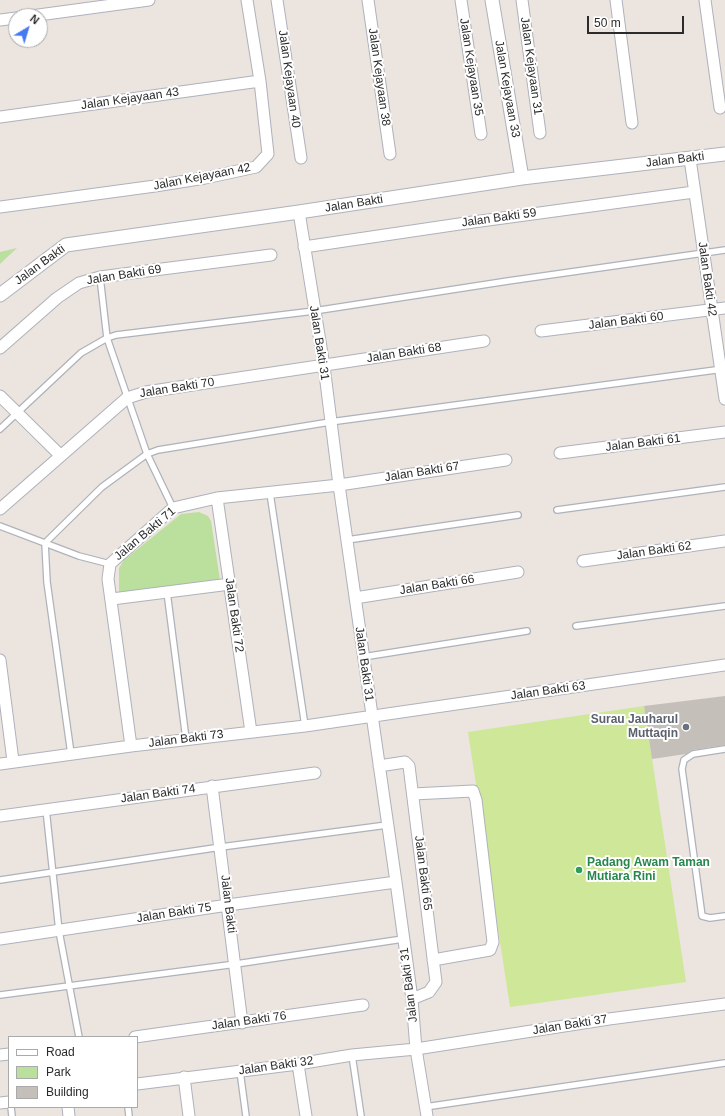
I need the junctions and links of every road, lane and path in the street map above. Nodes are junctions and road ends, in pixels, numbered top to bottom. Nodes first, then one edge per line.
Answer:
1 (149, 0) edge
2 (247, 0) edge
3 (278, 0) edge
4 (368, 0) edge
5 (461, 0) edge
6 (492, 0) edge
7 (522, 0) edge
8 (616, 0) edge
9 (706, 0) edge
10 (79, 5) edge
11 (48, 12) edge
12 (260, 81) junction
13 (720, 108) dead end
14 (0, 117) edge
15 (632, 123) dead end
16 (540, 133) dead end
17 (481, 134) dead end
18 (390, 154) dead end
19 (725, 154) edge
20 (301, 158) dead end
21 (690, 159) junction
22 (522, 178) junction
23 (694, 192) junction
24 (0, 207) edge
25 (299, 212) junction
26 (304, 247) junction
27 (725, 250) edge
28 (704, 252) junction
29 (271, 255) dead end
30 (100, 277) junction
31 (0, 295) edge
32 (725, 308) edge
33 (711, 310) junction
34 (314, 311) junction
35 (541, 331) dead end
36 (107, 338) junction
37 (484, 341) dead end
38 (0, 348) edge
39 (324, 366) junction
40 (722, 369) edge
41 (0, 396) edge
42 (127, 398) junction
43 (725, 399) edge
44 (17, 414) junction
45 (330, 422) junction
46 (0, 429) edge
47 (725, 432) edge
48 (560, 453) dead end
49 (147, 454) junction
50 (61, 456) junction
51 (506, 460) dead end
52 (338, 485) junction
53 (725, 487) edge
54 (270, 492) junction
55 (217, 498) junction
56 (173, 508) junction
57 (0, 509) edge
58 (557, 510) dead end
59 (518, 515) dead end
60 (0, 526) edge
61 (346, 540) junction
62 (725, 541) edge
63 (45, 543) junction
64 (583, 561) dead end
65 (110, 564) junction
66 (518, 572) dead end
67 (230, 584) junction
68 (167, 592) junction
69 (355, 598) junction
70 (112, 599) junction
71 (725, 606) edge
72 (576, 626) dead end
73 (527, 631) dead end
74 (363, 657) junction
75 (0, 660) edge
76 (725, 665) edge
77 (371, 716) junction
78 (305, 726) junction
79 (250, 732) junction
80 (186, 739) junction
81 (131, 746) junction
82 (725, 749) edge
83 (71, 754) junction
84 (13, 761) junction
85 (0, 764) edge
86 (379, 766) junction
87 (315, 773) dead end
88 (212, 786) junction
89 (413, 794) junction
90 (46, 808) junction
91 (0, 816) edge
92 (387, 825) junction
93 (221, 847) junction
94 (54, 872) junction
95 (0, 880) edge
96 (396, 882) junction
97 (228, 905) junction
98 (725, 916) edge
99 (59, 931) junction
100 (0, 939) edge
101 (404, 939) junction
102 (433, 960) junction
103 (236, 964) junction
104 (70, 986) junction
105 (0, 995) edge
106 (412, 999) junction
107 (725, 1004) edge
108 (363, 1005) dead end
109 (242, 1023) junction
110 (79, 1036) edge
111 (138, 1037) edge
112 (416, 1049) junction
113 (352, 1055) junction
114 (725, 1063) edge
115 (298, 1064) junction
116 (240, 1071) junction
117 (184, 1077) junction
118 (138, 1084) edge
119 (426, 1112) edge
120 (189, 1116) edge
121 (246, 1116) edge
122 (306, 1116) edge
123 (361, 1116) edge

1 - 10 street
2 - 12 street, Jalan Kejayaan 42
3 - 20 street, Jalan Kejayaan 40
4 - 18 street, Jalan Kejayaan 38
5 - 17 street, Jalan Kejayaan 35
6 - 22 street, Jalan Kejayaan 33
7 - 16 street, Jalan Kejayaan 31
8 - 15 street
9 - 13 street
10 - 11 street
12 - 14 street, Jalan Kejayaan 43
12 - 24 street, Jalan Kejayaan 42
19 - 21 street, Jalan Bakti
21 - 22 street, Jalan Bakti
21 - 23 street, Jalan Bakti 42
22 - 25 street, Jalan Bakti
23 - 26 street, Jalan Bakti 59
23 - 28 street, Jalan Bakti 42
25 - 26 street, Jalan Bakti 31
25 - 31 street, Jalan Bakti
26 - 34 street, Jalan Bakti 31
27 - 28 lane
28 - 33 street, Jalan Bakti 42
28 - 34 lane
29 - 30 street, Jalan Bakti 69
30 - 36 lane
30 - 38 street, Jalan Bakti 69
32 - 33 street, Jalan Bakti 60
33 - 35 street, Jalan Bakti 60
33 - 40 street, Jalan Bakti 42
34 - 36 lane
34 - 39 street, Jalan Bakti 31
36 - 42 lane
36 - 44 lane
37 - 39 street, Jalan Bakti 68
39 - 42 street, Jalan Bakti 70
39 - 45 street, Jalan Bakti 31
40 - 43 street, Jalan Bakti 42
40 - 45 lane
41 - 44 street
42 - 49 lane
42 - 50 street, Jalan Bakti 70
44 - 46 lane
44 - 50 street
45 - 49 lane
45 - 52 street, Jalan Bakti 31
47 - 48 street, Jalan Bakti 61
49 - 56 lane
49 - 63 lane
50 - 57 street, Jalan Bakti 70
51 - 52 street, Jalan Bakti 67
52 - 54 street, Jalan Bakti 71
52 - 61 street, Jalan Bakti 31
53 - 58 lane
54 - 55 street, Jalan Bakti 71
54 - 78 lane
55 - 56 street, Jalan Bakti 71
55 - 67 street, Jalan Bakti 72
56 - 65 street, Jalan Bakti 71
59 - 61 lane
60 - 63 lane
61 - 69 street, Jalan Bakti 31
62 - 64 street, Jalan Bakti 62
63 - 65 lane
63 - 83 lane
65 - 70 street, Jalan Bakti 71
66 - 69 street, Jalan Bakti 66
67 - 68 street
67 - 79 street, Jalan Bakti 72
68 - 70 street
68 - 80 lane
69 - 74 street, Jalan Bakti 31
70 - 81 street, Jalan Bakti 71
71 - 72 lane
73 - 74 lane
74 - 77 street, Jalan Bakti 31
75 - 84 street
76 - 77 street, Jalan Bakti 63
77 - 78 street, Jalan Bakti 73
77 - 86 street, Jalan Bakti 31
78 - 79 street, Jalan Bakti 73
79 - 80 street, Jalan Bakti 73
80 - 81 street, Jalan Bakti 73
81 - 83 street, Jalan Bakti 73
82 - 98 lane
83 - 84 street, Jalan Bakti 73
84 - 85 street, Jalan Bakti 73
86 - 89 street, Jalan Bakti 65
86 - 92 street, Jalan Bakti 31
87 - 88 street, Jalan Bakti 74
88 - 90 street, Jalan Bakti 74
88 - 93 street, Jalan Bakti
89 - 102 street, Jalan Bakti 65
89 - 102 street
90 - 91 street, Jalan Bakti 74
90 - 94 lane
92 - 93 lane
92 - 96 street, Jalan Bakti 31
93 - 94 lane
93 - 97 street, Jalan Bakti
94 - 95 lane
94 - 99 lane
96 - 97 street, Jalan Bakti 75
96 - 101 street, Jalan Bakti 31
97 - 99 street, Jalan Bakti 75
97 - 103 street, Jalan Bakti
99 - 100 street, Jalan Bakti 75
99 - 104 lane
101 - 103 lane
101 - 106 street, Jalan Bakti 31
102 - 106 street, Jalan Bakti 65
103 - 104 lane
103 - 109 street, Jalan Bakti
104 - 105 lane
104 - 110 lane
106 - 112 street, Jalan Bakti 31
107 - 112 street, Jalan Bakti 37
108 - 109 street, Jalan Bakti 76
109 - 111 street, Jalan Bakti 76
112 - 113 street, Jalan Bakti 32
112 - 119 street, Jalan Bakti 31
113 - 115 street, Jalan Bakti 32
113 - 123 lane
114 - 119 lane
115 - 116 street, Jalan Bakti 32
115 - 122 street
116 - 117 street, Jalan Bakti 32
116 - 121 lane
117 - 118 street, Jalan Bakti 32
117 - 120 street

